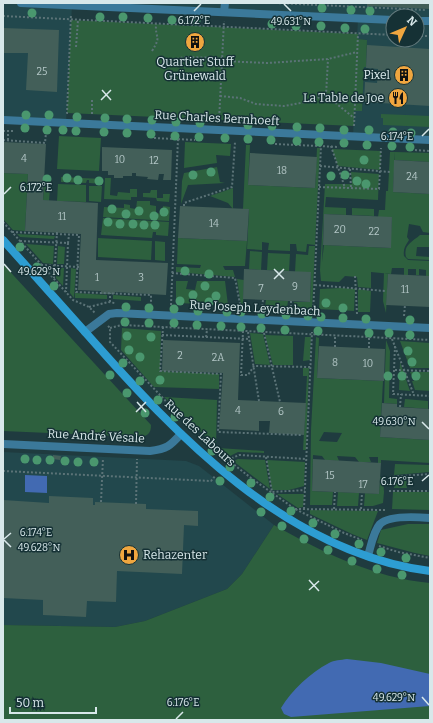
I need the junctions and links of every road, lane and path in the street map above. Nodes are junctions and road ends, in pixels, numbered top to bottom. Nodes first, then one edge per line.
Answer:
1 (21, 3) edge
2 (225, 3) edge
3 (275, 3) edge
4 (362, 3) edge
5 (342, 4) edge
6 (77, 5) edge
7 (362, 7) junction
8 (430, 10) edge
9 (224, 12) junction
10 (3, 16) edge
11 (71, 20) junction
12 (78, 20) junction
13 (385, 20) edge
14 (156, 24) junction
15 (224, 27) junction
16 (358, 34) junction
17 (385, 35) edge
18 (76, 47) dead end
19 (152, 51) dead end
20 (357, 52) junction
21 (222, 60) junction
22 (328, 60) junction
23 (165, 62) dead end
24 (165, 75) dead end
25 (221, 75) junction
26 (326, 95) junction
27 (220, 96) junction
28 (92, 100) dead end
29 (73, 113) dead end
30 (86, 113) dead end
31 (354, 118) junction
32 (3, 120) edge
33 (361, 126) dead end
34 (219, 130) junction
35 (8, 131) dead end
36 (46, 133) dead end
37 (322, 135) junction
38 (178, 139) dead end
39 (3, 140) edge
40 (430, 140) edge
41 (8, 141) junction
42 (234, 142) dead end
43 (331, 146) dead end
44 (381, 148) dead end
45 (320, 166) junction
46 (338, 168) junction
47 (350, 169) junction
48 (380, 172) junction
49 (390, 172) dead end
50 (319, 187) junction
51 (345, 188) junction
52 (351, 188) junction
53 (184, 206) dead end
54 (3, 222) edge
55 (12, 232) junction
56 (57, 232) dead end
57 (69, 235) junction
58 (3, 240) edge
59 (20, 241) junction
60 (56, 242) junction
61 (68, 243) junction
62 (41, 265) junction
63 (55, 266) junction
64 (68, 266) junction
65 (78, 267) junction
66 (172, 273) junction
67 (355, 276) dead end
68 (54, 278) junction
69 (315, 285) junction
70 (356, 288) junction
71 (385, 291) dead end
72 (66, 292) junction
73 (110, 294) junction
74 (263, 300) dead end
75 (291, 301) dead end
76 (110, 302) dead end
77 (151, 304) dead end
78 (171, 305) dead end
79 (405, 306) dead end
80 (240, 309) dead end
81 (262, 310) dead end
82 (290, 311) dead end
83 (357, 314) dead end
84 (404, 316) dead end
85 (101, 319) junction
86 (313, 322) junction
87 (163, 327) junction
88 (110, 328) junction
89 (430, 328) edge
90 (206, 330) junction
91 (243, 331) junction
92 (85, 332) junction
93 (248, 332) junction
94 (264, 332) junction
95 (162, 335) junction
96 (312, 335) junction
97 (335, 336) junction
98 (206, 337) junction
99 (369, 338) junction
100 (392, 338) junction
101 (242, 339) junction
102 (249, 339) junction
103 (430, 340) edge
104 (394, 346) junction
105 (335, 347) dead end
106 (369, 348) dead end
107 (254, 366) junction
108 (272, 366) junction
109 (311, 367) junction
110 (395, 370) junction
111 (404, 370) junction
112 (430, 371) edge
113 (401, 394) junction
114 (414, 395) junction
115 (430, 396) edge
116 (259, 401) dead end
117 (280, 402) dead end
118 (400, 407) dead end
119 (182, 422) dead end
120 (181, 434) junction
121 (301, 435) dead end
122 (204, 443) dead end
123 (3, 444) edge
124 (103, 448) junction
125 (138, 450) junction
126 (266, 457) junction
127 (306, 459) junction
128 (228, 460) junction
129 (220, 470) junction
130 (3, 471) edge
131 (430, 474) edge
132 (102, 476) junction
133 (137, 477) junction
134 (390, 478) dead end
135 (305, 490) junction
136 (389, 491) dead end
137 (430, 491) edge
138 (271, 492) junction
139 (335, 492) dead end
140 (362, 493) dead end
141 (101, 502) dead end
142 (136, 504) dead end
143 (295, 509) junction
144 (304, 509) junction
145 (334, 509) junction
146 (361, 509) junction
147 (388, 510) dead end
148 (430, 518) edge
149 (372, 544) junction
150 (368, 556) junction
151 (430, 557) edge
152 (430, 571) edge

1 - 6 street
2 - 9 street
3 - 5 path
4 - 7 path
5 - 7 path
6 - 9 street
6 - 11 path
7 - 8 path
9 - 13 street
9 - 15 path
10 - 11 path
11 - 12 path
11 - 29 path
12 - 14 path
12 - 18 path
14 - 15 path
14 - 19 path
15 - 16 path
15 - 21 path
16 - 17 path
16 - 20 path
20 - 22 path
20 - 31 path
21 - 22 path
21 - 23 path
21 - 25 path
22 - 26 path
24 - 25 path
25 - 27 path
26 - 27 path
26 - 31 path
27 - 34 path
28 - 30 path
31 - 33 path
32 - 34 street, Rue Charles Bernhoeft
34 - 37 street, Rue Charles Bernhoeft
35 - 41 path
36 - 41 path
37 - 40 street, Rue Charles Bernhoeft
37 - 45 path
38 - 66 path
39 - 41 path
42 - 53 path
43 - 46 path
44 - 48 path
45 - 46 path
45 - 50 path
46 - 47 path
46 - 51 path
47 - 48 path
47 - 52 path
48 - 49 path
48 - 52 path
50 - 51 path
50 - 69 path
51 - 52 path
54 - 55 path
55 - 57 path
55 - 59 path
56 - 60 path
57 - 61 path
57 - 65 path
58 - 92 main road, Rue des Labours
59 - 60 path
59 - 62 path
60 - 61 path
60 - 63 path
61 - 64 path
62 - 63 path
62 - 68 path
63 - 64 path
63 - 68 path
64 - 65 path
64 - 72 path
65 - 73 path
66 - 78 path
66 - 80 path
67 - 70 path
68 - 72 path
69 - 70 path
69 - 86 path
70 - 71 path
70 - 83 path
72 - 85 path
73 - 76 path
73 - 77 path
74 - 81 path
75 - 82 path
79 - 84 path
85 - 86 street, Rue Joseph Leydenbach
85 - 88 path
85 - 92 street, Rue Joseph Leydenbach
86 - 89 street, Rue Joseph Leydenbach
86 - 96 path
87 - 88 path
87 - 90 path
87 - 95 path
88 - 119 path
90 - 91 path
90 - 98 path
91 - 93 path
91 - 101 path
92 - 120 main road, Rue des Labours
93 - 94 path
93 - 102 path
94 - 96 path
94 - 108 path
95 - 98 path
95 - 121 path
96 - 97 path
96 - 109 path
97 - 99 path
97 - 105 path
98 - 101 path
99 - 100 path
99 - 106 path
100 - 103 path
100 - 104 path
101 - 102 path
101 - 107 path
102 - 107 path
104 - 110 path
104 - 111 path
107 - 108 path
107 - 116 path
108 - 109 path
108 - 117 path
109 - 127 path
110 - 111 path
110 - 113 path
111 - 112 path
111 - 114 path
113 - 114 path
113 - 118 path
114 - 115 path
120 - 125 street, Rue André Vésale
120 - 129 main road, Rue des Labours
122 - 128 path
123 - 124 street, Rue André Vésale
124 - 125 street, Rue André Vésale
124 - 132 path
125 - 133 path
126 - 127 path
126 - 128 path
126 - 138 path
127 - 135 path
128 - 129 path
128 - 138 path
129 - 133 path
129 - 150 main road, Rue des Labours
130 - 132 path
131 - 134 path
132 - 133 path
132 - 141 path
133 - 142 path
135 - 138 path
135 - 144 path
136 - 137 path
138 - 143 path
139 - 145 path
140 - 146 path
143 - 144 path
143 - 149 path
144 - 145 path
145 - 146 path
146 - 147 path
148 - 149 street
149 - 150 street
149 - 151 path
150 - 152 main road, Rue des Labours

